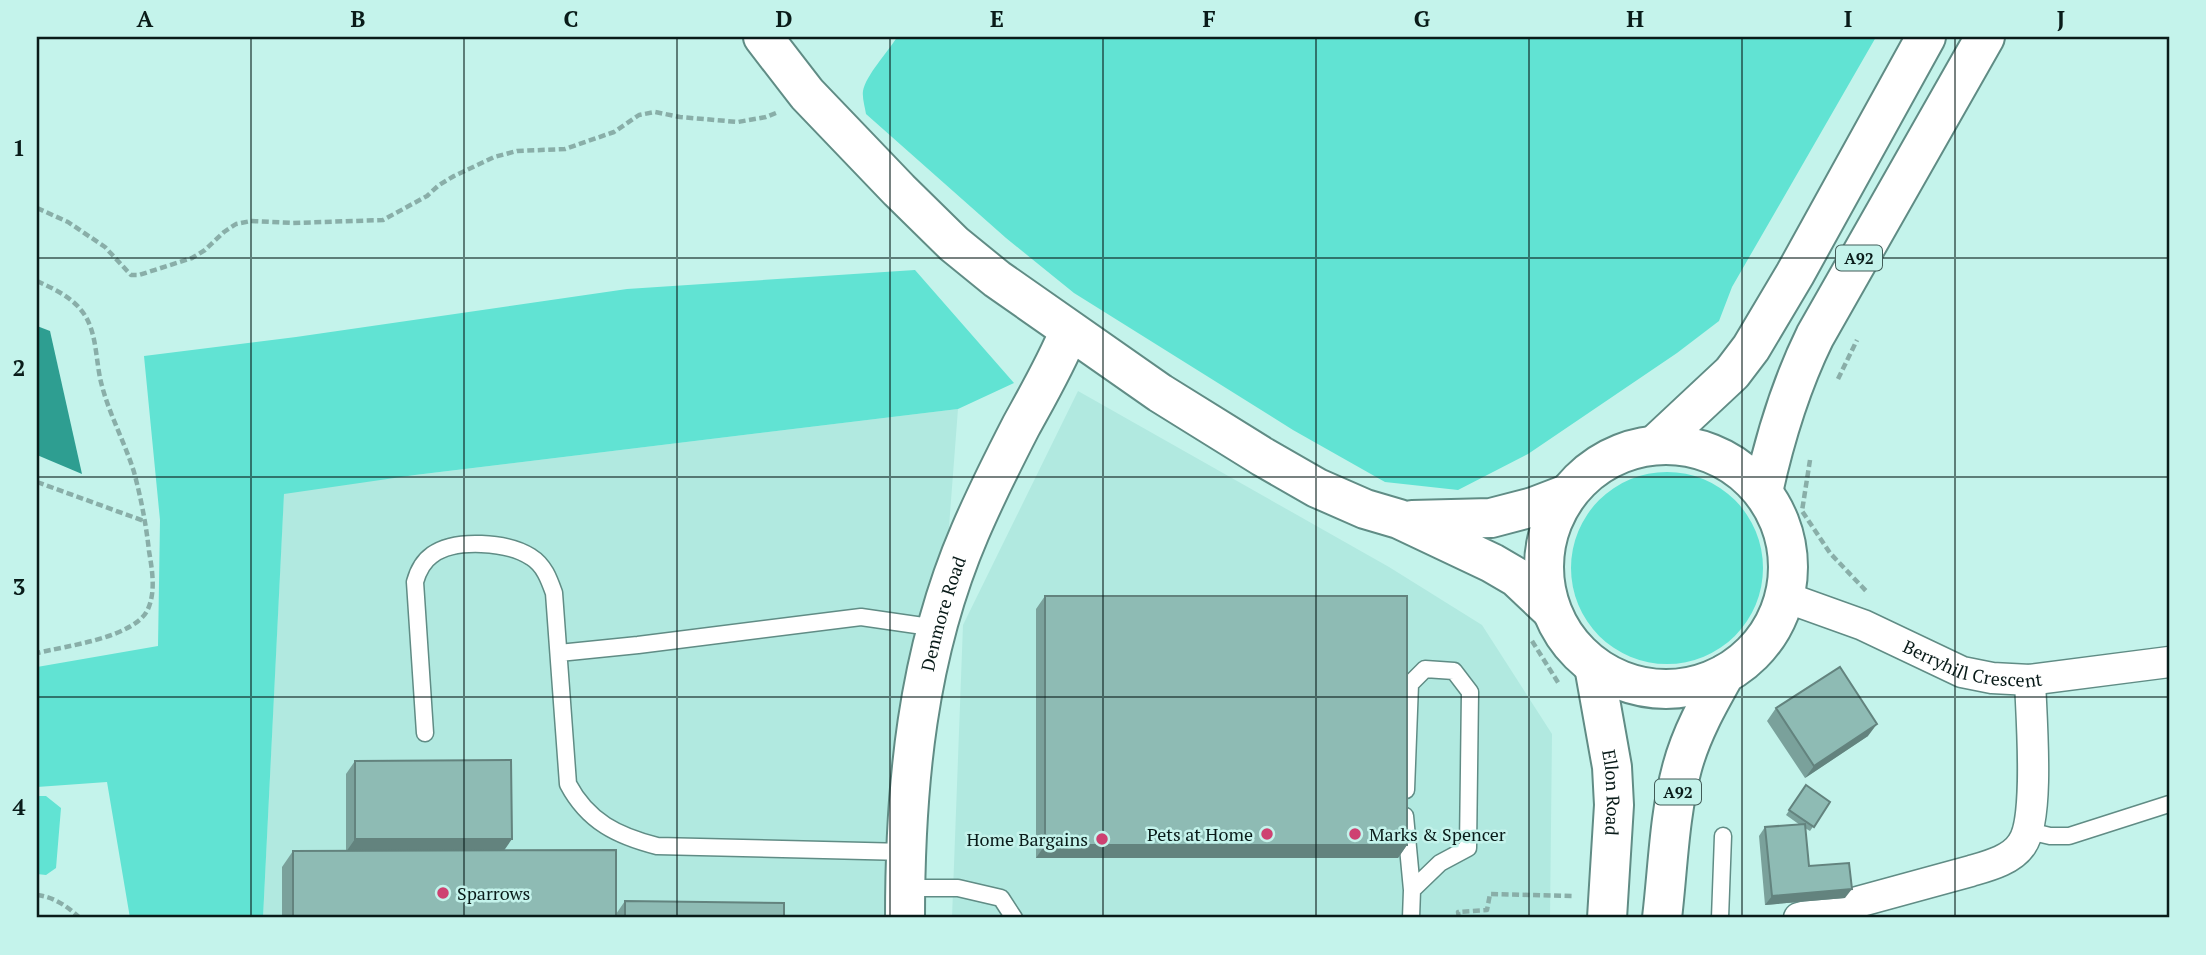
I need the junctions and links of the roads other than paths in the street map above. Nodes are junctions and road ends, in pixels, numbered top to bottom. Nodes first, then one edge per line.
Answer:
1 (763, 37) edge
2 (1926, 37) edge
3 (1985, 37) edge
4 (1069, 332) junction
5 (1655, 445) junction
6 (1763, 492) junction
7 (1567, 494) junction
8 (1399, 519) junction
9 (1785, 597) junction
10 (1541, 624) junction
11 (937, 628) junction
12 (559, 653) junction
13 (2169, 662) edge
14 (1594, 666) junction
15 (1725, 674) junction
16 (2030, 680) junction
17 (425, 733) dead end
18 (2169, 804) edge
19 (2029, 831) junction
20 (1724, 836) dead end
21 (906, 886) edge
22 (1412, 890) junction
23 (1014, 918) edge
24 (1411, 918) edge
25 (1607, 918) edge
26 (1662, 918) edge
27 (1720, 918) edge
28 (1799, 918) edge

1 - 4 main road
2 - 5 main road, A92
3 - 6 main road, A92
4 - 8 main road
4 - 11 main road, Denmore Road
5 - 6 main road, A92
5 - 7 main road, A92
6 - 9 main road, A92
7 - 8 main road
7 - 10 main road, A92
8 - 10 main road
9 - 15 main road, A92
9 - 16 street, Berryhill Crescent
10 - 14 main road, A92
11 - 12 lane
11 - 21 main road, Denmore Road
12 - 17 lane
12 - 21 lane
13 - 16 street, Berryhill Crescent
14 - 15 main road, A92
14 - 25 main road, Ellon Road
15 - 26 main road, A92
16 - 19 street
18 - 19 lane
19 - 28 street
20 - 27 lane
21 - 23 lane
22 - 22 lane
22 - 24 lane

